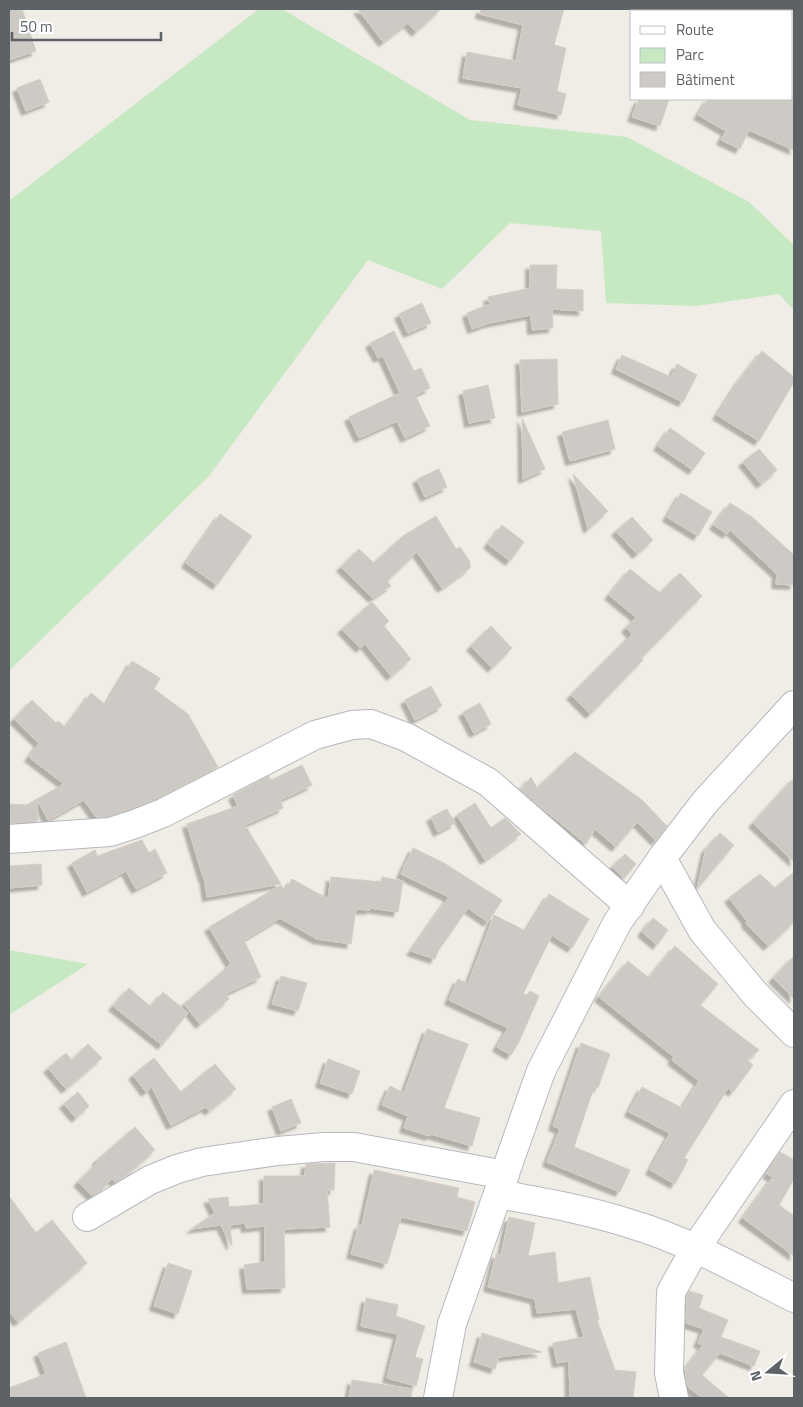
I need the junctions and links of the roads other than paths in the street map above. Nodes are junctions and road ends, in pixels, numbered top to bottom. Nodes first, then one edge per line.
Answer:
1 (794, 705) edge
2 (9, 839) edge
3 (662, 858) junction
4 (630, 906) junction
5 (794, 1032) edge
6 (794, 1104) edge
7 (501, 1184) junction
8 (87, 1217) dead end
9 (695, 1249) junction
10 (794, 1298) edge
11 (438, 1398) edge
12 (674, 1398) edge

1 - 3 street
2 - 4 street
3 - 4 street
3 - 5 street
4 - 7 street
6 - 9 street
7 - 8 street
7 - 9 street
7 - 11 street
9 - 10 street
9 - 12 street

